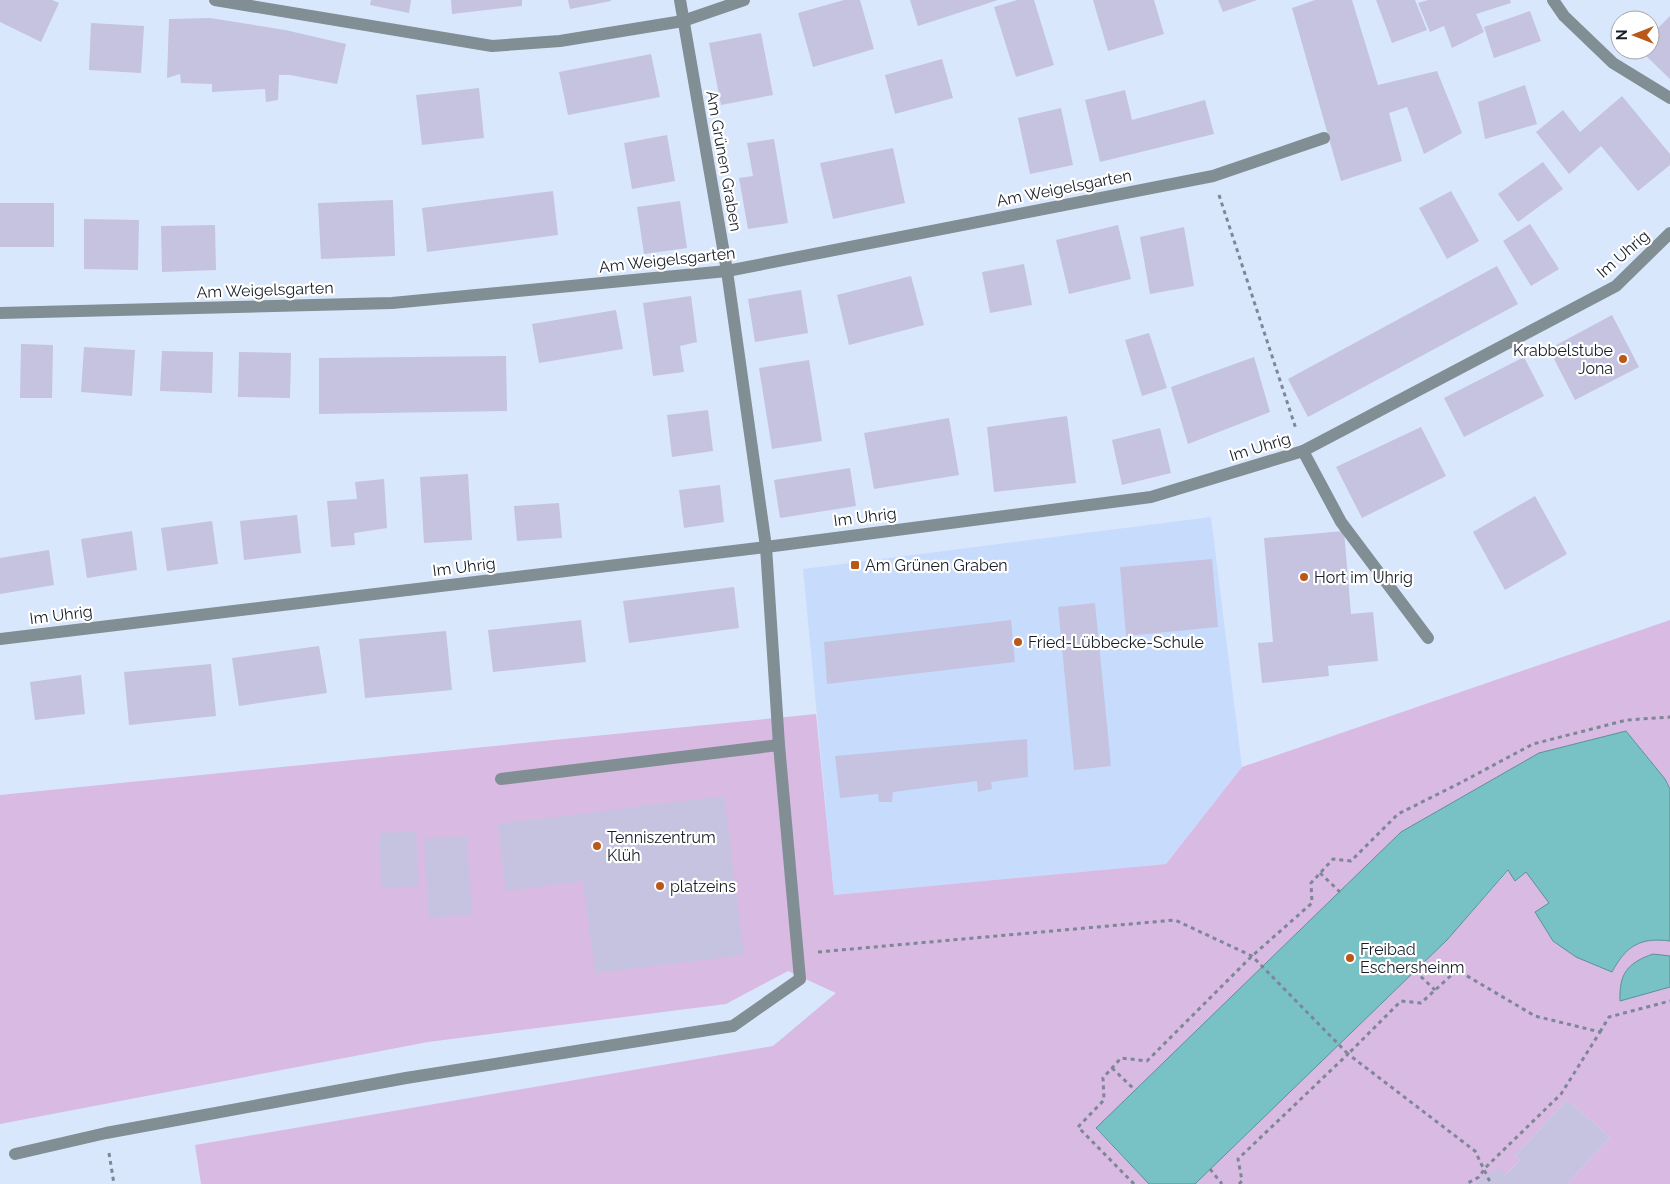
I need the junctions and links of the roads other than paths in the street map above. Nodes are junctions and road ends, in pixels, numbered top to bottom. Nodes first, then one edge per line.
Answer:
1 (215, 0) edge
2 (680, 0) edge
3 (744, 0) edge
4 (1553, 0) edge
5 (683, 22) junction
6 (1670, 98) edge
7 (1324, 138) dead end
8 (1670, 233) edge
9 (727, 271) junction
10 (0, 313) edge
11 (1303, 451) junction
12 (766, 547) junction
13 (1428, 638) dead end
14 (0, 639) edge
15 (779, 745) junction
16 (501, 779) dead end
17 (15, 1154) dead end

1 - 5 street
2 - 5 street, Am Grünen Graben
3 - 5 street
4 - 6 street
5 - 9 street, Am Grünen Graben
7 - 9 street, Am Weigelsgarten
8 - 11 street, Im Uhrig
9 - 10 street, Am Weigelsgarten
9 - 12 street, Am Grünen Graben
11 - 12 street, Im Uhrig
11 - 13 street
12 - 14 street, Im Uhrig
12 - 15 street, Am Grünen Graben
15 - 16 street
15 - 17 street, Am Grünen Graben

